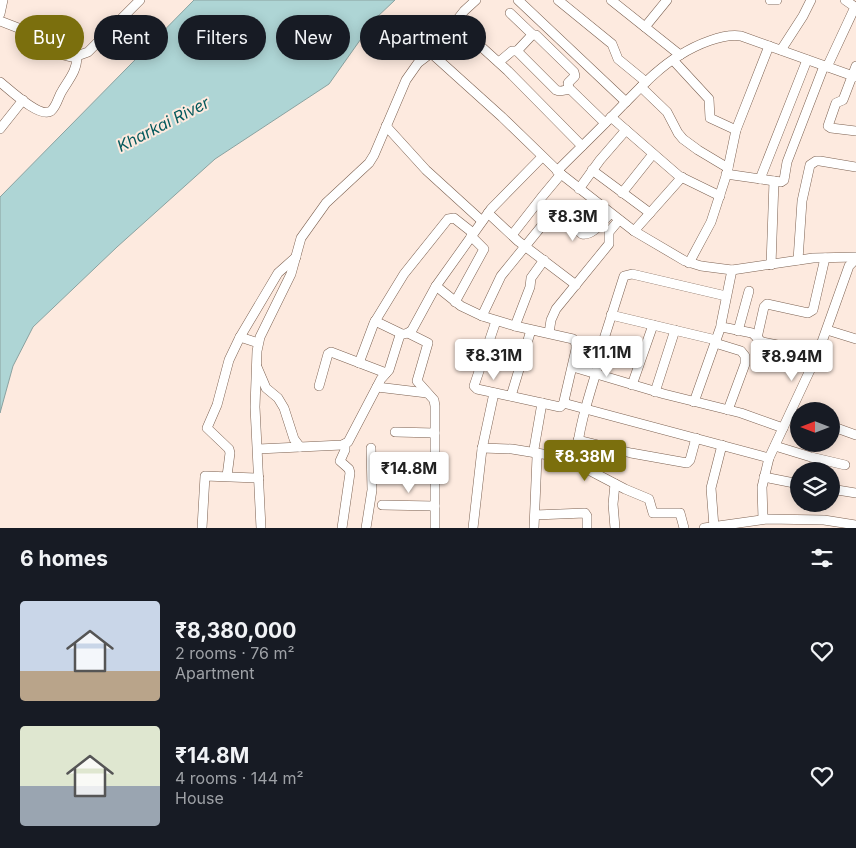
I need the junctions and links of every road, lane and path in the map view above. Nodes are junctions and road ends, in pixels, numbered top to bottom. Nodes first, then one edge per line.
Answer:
1 (3, 0) edge
2 (140, 0) edge
3 (476, 0) edge
4 (518, 0) edge
5 (558, 0) edge
6 (667, 0) edge
7 (770, 0) edge
8 (777, 0) edge
9 (811, 0) edge
10 (845, 0) edge
11 (616, 1) edge
12 (510, 13) dead end
13 (0, 14) edge
14 (462, 15) edge
15 (0, 21) edge
16 (15, 27) edge
17 (645, 27) junction
18 (533, 34) junction
19 (769, 46) junction
20 (486, 50) edge
21 (781, 50) junction
22 (517, 51) junction
23 (84, 53) edge
24 (676, 57) junction
25 (77, 60) edge
26 (422, 60) edge
27 (438, 60) edge
28 (807, 60) junction
29 (499, 62) junction
30 (856, 66) edge
31 (826, 67) junction
32 (854, 77) edge
33 (0, 82) edge
34 (644, 85) junction
35 (569, 89) junction
36 (23, 100) junction
37 (626, 102) junction
38 (608, 120) junction
39 (386, 126) junction
40 (0, 129) edge
41 (626, 130) junction
42 (736, 130) junction
43 (856, 131) edge
44 (582, 146) junction
45 (653, 154) junction
46 (542, 157) junction
47 (856, 167) edge
48 (592, 170) junction
49 (727, 171) junction
50 (559, 173) junction
51 (682, 177) junction
52 (760, 179) junction
53 (774, 180) junction
54 (579, 189) junction
55 (622, 193) junction
56 (720, 196) junction
57 (488, 213) junction
58 (650, 213) junction
59 (610, 214) junction
60 (619, 220) junction
61 (482, 222) junction
62 (634, 232) junction
63 (472, 234) junction
64 (512, 235) junction
65 (526, 247) junction
66 (296, 257) junction
67 (825, 258) junction
68 (856, 258) edge
69 (544, 260) junction
70 (798, 260) junction
71 (689, 263) junction
72 (771, 265) junction
73 (732, 270) junction
74 (576, 285) junction
75 (436, 286) junction
76 (749, 291) dead end
77 (726, 296) junction
78 (455, 302) junction
79 (611, 315) junction
80 (482, 316) junction
81 (375, 321) junction
82 (496, 321) junction
83 (653, 325) junction
84 (515, 326) junction
85 (721, 326) junction
86 (531, 330) junction
87 (675, 330) junction
88 (827, 330) junction
89 (738, 331) junction
90 (405, 333) junction
91 (549, 333) junction
92 (240, 337) junction
93 (757, 338) junction
94 (856, 339) edge
95 (715, 341) junction
96 (258, 343) junction
97 (818, 354) junction
98 (359, 363) junction
99 (256, 366) junction
100 (573, 367) junction
101 (386, 373) junction
102 (596, 374) junction
103 (632, 385) junction
104 (319, 386) dead end
105 (377, 387) junction
106 (655, 392) junction
107 (427, 393) junction
108 (494, 393) junction
109 (511, 396) junction
110 (565, 402) junction
111 (694, 402) junction
112 (799, 402) edge
113 (542, 403) junction
114 (585, 409) junction
115 (728, 410) junction
116 (790, 419) edge
117 (783, 428) junction
118 (840, 429) edge
119 (396, 432) dead end
120 (435, 433) junction
121 (856, 435) edge
122 (696, 438) junction
123 (578, 440) junction
124 (345, 444) junction
125 (722, 445) junction
126 (775, 446) junction
127 (300, 447) junction
128 (371, 448) dead end
129 (482, 448) junction
130 (258, 449) junction
131 (535, 452) junction
132 (769, 458) junction
133 (576, 459) junction
134 (845, 465) dead end
135 (398, 469) dead end
136 (435, 470) junction
137 (227, 476) junction
138 (764, 476) junction
139 (259, 478) junction
140 (790, 482) edge
141 (615, 484) junction
142 (840, 490) edge
143 (856, 493) edge
144 (382, 505) dead end
145 (435, 506) junction
146 (534, 515) junction
147 (770, 522) edge
148 (808, 524) edge
149 (740, 525) edge
150 (856, 525) edge
151 (202, 528) edge
152 (261, 528) edge
153 (342, 528) edge
154 (366, 528) edge
155 (435, 528) edge
156 (473, 528) edge
157 (534, 528) edge
158 (587, 528) edge
159 (615, 528) edge
160 (684, 528) edge
161 (708, 528) edge

1 - 13 street
2 - 23 street
3 - 14 street
4 - 37 street
5 - 34 street
6 - 17 street
7 - 8 street
9 - 21 street
10 - 31 street
11 - 17 street
12 - 18 street
15 - 16 street
17 - 24 street
18 - 22 street
18 - 35 street
19 - 21 street
19 - 24 street
19 - 42 street
20 - 29 street
21 - 28 street
22 - 29 street
22 - 35 street
24 - 34 street
24 - 42 street
25 - 36 street
26 - 39 street
27 - 46 street
28 - 31 street
28 - 52 street
29 - 44 street
30 - 32 street
31 - 32 street
31 - 53 street
32 - 43 street
33 - 36 street
34 - 37 street
34 - 49 street
35 - 38 street
36 - 40 street
37 - 38 street
38 - 41 street
38 - 44 street
39 - 61 street
39 - 66 street
41 - 45 street
41 - 48 street
42 - 49 street
44 - 50 street
45 - 51 street
45 - 55 street
46 - 50 street
46 - 57 street
47 - 70 street
48 - 54 street
48 - 55 street
49 - 52 street
49 - 56 street
50 - 54 street
50 - 64 street
51 - 56 street
51 - 58 street
52 - 53 street
53 - 72 street
54 - 59 street
55 - 58 street
56 - 71 street
57 - 61 street
57 - 64 street
58 - 62 street
59 - 60 street
59 - 65 street
60 - 62 street
60 - 74 street
61 - 63 street
62 - 71 street
63 - 75 street
63 - 78 street
63 - 81 street
64 - 65 street
65 - 69 street
65 - 80 street
66 - 92 street
66 - 96 street
67 - 68 street
67 - 70 street
67 - 93 street
68 - 88 street
69 - 74 street
69 - 84 street
70 - 72 street
71 - 73 street
72 - 73 street
73 - 77 street
74 - 91 street
75 - 78 street
75 - 90 street
76 - 89 street
77 - 79 street
77 - 85 street
78 - 80 street
79 - 83 street
79 - 102 street
80 - 82 street
81 - 90 street
81 - 98 street
82 - 84 street
82 - 108 street
83 - 87 street
83 - 103 street
84 - 86 street
85 - 89 street
85 - 95 street
86 - 91 street
86 - 109 street
87 - 95 street
87 - 106 street
88 - 94 street
88 - 97 street
89 - 93 street
90 - 101 street
90 - 107 street
91 - 100 street
92 - 96 street
92 - 137 street
93 - 97 street
95 - 111 street
95 - 115 street
96 - 99 street
97 - 112 street
98 - 101 street
98 - 104 street
99 - 127 street
99 - 130 street
100 - 102 street
100 - 110 street
101 - 105 street
102 - 103 street
102 - 114 street
103 - 106 street
105 - 107 street
105 - 124 street
106 - 111 street
107 - 120 street
108 - 109 street
108 - 129 street
109 - 113 street
110 - 113 street
110 - 114 street
111 - 115 street
113 - 131 street
114 - 122 street
114 - 123 street
115 - 117 street
116 - 117 street
117 - 126 street
118 - 121 street
119 - 120 street
120 - 136 street
122 - 123 street
122 - 125 street
123 - 133 street
124 - 127 street
124 - 153 street
125 - 132 street
125 - 161 street
126 - 132 street
126 - 134 street
127 - 130 street
128 - 154 street
129 - 131 street
129 - 156 street
130 - 139 street
131 - 133 street
131 - 146 street
132 - 138 street
133 - 141 street
135 - 136 street
136 - 145 street
137 - 139 street
137 - 151 street
138 - 140 street
138 - 147 street
139 - 152 street
141 - 159 street
141 - 160 street
142 - 143 street
144 - 145 street
145 - 155 street
146 - 157 street
146 - 158 street
147 - 148 street
147 - 149 street
148 - 150 street
149 - 161 street

